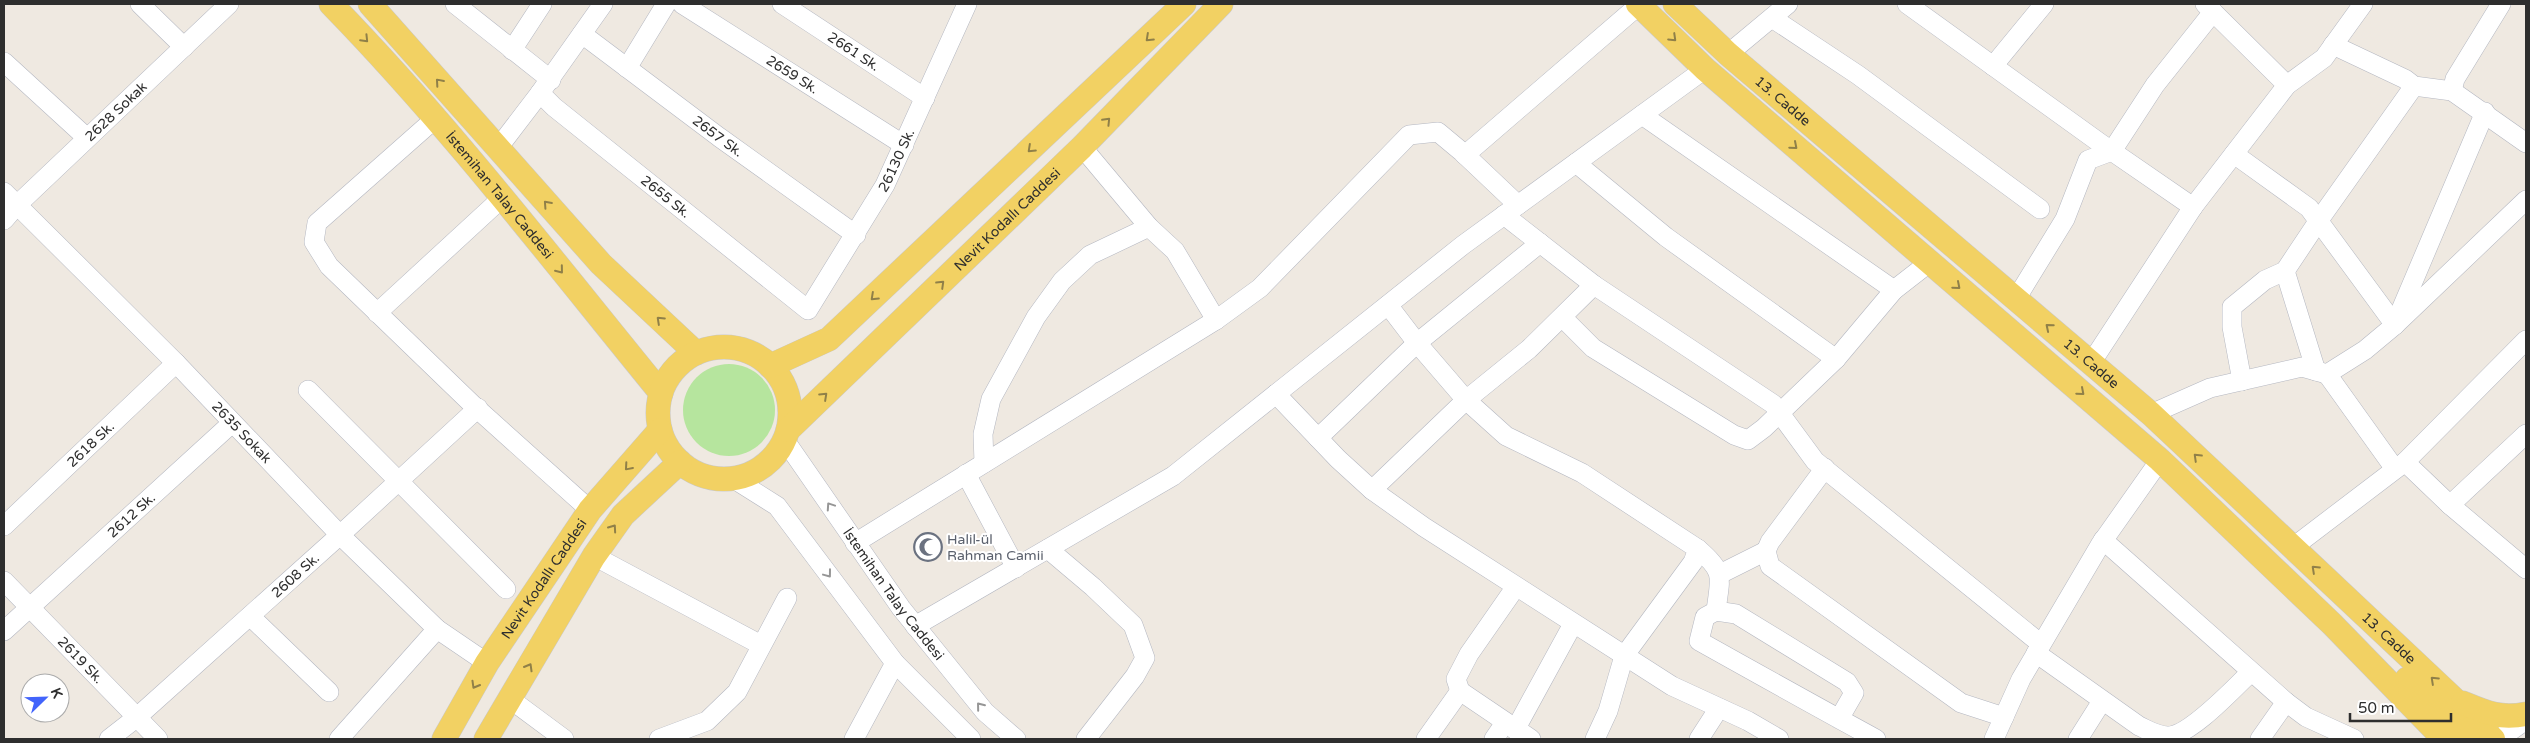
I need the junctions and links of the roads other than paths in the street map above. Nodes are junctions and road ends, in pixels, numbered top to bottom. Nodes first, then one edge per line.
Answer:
1 (140, 4) edge
2 (229, 4) edge
3 (331, 4) edge
4 (370, 4) edge
5 (454, 4) edge
6 (542, 4) edge
7 (603, 4) edge
8 (666, 4) edge
9 (682, 4) edge
10 (967, 4) edge
11 (1221, 4) edge
12 (1638, 4) edge
13 (1675, 4) edge
14 (1788, 4) edge
15 (1907, 4) edge
16 (2044, 4) edge
17 (2363, 4) edge
18 (2501, 4) edge
19 (789, 6) edge
20 (1177, 6) edge
21 (2209, 8) edge
22 (1772, 18) junction
23 (582, 34) junction
24 (2333, 46) junction
25 (184, 47) junction
26 (512, 50) junction
27 (1728, 54) junction
28 (4, 62) edge
29 (1993, 66) junction
30 (627, 68) junction
31 (1705, 69) junction
32 (2287, 85) junction
33 (545, 86) junction
34 (2414, 86) junction
35 (2452, 91) junction
36 (925, 98) junction
37 (2485, 112) junction
38 (1642, 115) junction
39 (437, 117) junction
40 (87, 138) junction
41 (2526, 143) edge
42 (904, 145) junction
43 (1082, 147) junction
44 (498, 148) junction
45 (2112, 151) junction
46 (2234, 154) junction
47 (1465, 155) junction
48 (1576, 163) junction
49 (502, 198) junction
50 (10, 199) edge
51 (2526, 200) edge
52 (2193, 206) junction
53 (2040, 209) dead end
54 (1511, 210) junction
55 (4, 220) edge
56 (2318, 220) junction
57 (1149, 227) junction
58 (856, 235) junction
59 (1540, 243) junction
60 (1930, 262) junction
61 (2285, 272) junction
62 (1594, 285) junction
63 (1894, 290) junction
64 (2016, 299) junction
65 (1388, 305) junction
66 (808, 310) joint
67 (378, 313) junction
68 (1562, 317) junction
69 (1216, 320) junction
70 (2395, 325) junction
71 (2526, 340) edge
72 (1417, 344) junction
73 (696, 353) junction
74 (1836, 359) junction
75 (176, 363) junction
76 (2091, 363) junction
77 (770, 366) junction
78 (2321, 372) junction
79 (2242, 381) junction
80 (308, 390) dead end
81 (661, 393) junction
82 (1276, 394) junction
83 (1466, 400) junction
84 (478, 408) junction
85 (1779, 412) junction
86 (2151, 414) junction
87 (232, 423) junction
88 (660, 430) junction
89 (786, 434) junction
90 (2526, 434) edge
91 (1318, 438) junction
92 (2160, 460) junction
93 (680, 462) junction
94 (984, 463) junction
95 (2400, 465) junction
96 (1825, 468) junction
97 (966, 474) junction
98 (734, 479) junction
99 (399, 482) junction
100 (1372, 490) junction
101 (2450, 505) junction
102 (590, 510) junction
103 (4, 526) edge
104 (340, 536) junction
105 (2103, 540) junction
106 (855, 543) junction
107 (2292, 548) junction
108 (1048, 549) junction
109 (1698, 549) junction
110 (1766, 551) junction
111 (594, 556) junction
112 (1016, 568) junction
113 (2526, 569) edge
114 (1720, 574) junction
115 (4, 581) edge
116 (1515, 588) junction
117 (506, 589) dead end
118 (787, 598) dead end
119 (30, 607) junction
120 (1716, 612) junction
121 (250, 616) junction
122 (1573, 624) junction
123 (2332, 624) junction
124 (915, 626) junction
125 (437, 628) junction
126 (4, 631) edge
127 (761, 645) junction
128 (2039, 649) junction
129 (1624, 656) junction
130 (487, 663) junction
131 (895, 663) junction
132 (2251, 672) junction
133 (1460, 691) junction
134 (329, 692) dead end
135 (510, 699) junction
136 (2455, 700) junction
137 (2102, 701) junction
138 (2286, 702) junction
139 (1718, 708) junction
140 (2419, 714) junction
141 (2526, 714) edge
142 (2004, 717) junction
143 (136, 718) junction
144 (1839, 718) junction
145 (2526, 720) edge
146 (1517, 731) edge
147 (689, 734) edge
148 (2179, 736) edge
149 (2349, 738) edge
150 (109, 739) edge
151 (158, 739) edge
152 (339, 739) edge
153 (444, 739) edge
154 (486, 739) edge
155 (564, 739) edge
156 (659, 739) edge
157 (854, 739) edge
158 (971, 739) edge
159 (1016, 739) edge
160 (1086, 739) edge
161 (1426, 739) edge
162 (1494, 739) edge
163 (1595, 739) edge
164 (1699, 739) edge
165 (1779, 739) edge
166 (1876, 739) edge
167 (1994, 739) edge
168 (2078, 739) edge
169 (2260, 739) edge
170 (2432, 739) edge
171 (2444, 739) edge
172 (2468, 739) edge
173 (2493, 739) edge
174 (2499, 739) edge

1 - 25 street
2 - 25 street, 2628 Sokak
3 -> 39 main road, İstemihan Talay Caddesi
44 -> 4 main road, İstemihan Talay Caddesi
5 - 26 street
6 - 26 street
7 - 23 street
8 - 30 street
9 - 42 street, 2659 Sk.
10 - 36 street, 26130 Sk.
43 -> 11 main road, Nevit Kodallı Caddesi
12 -> 31 main road, 13. Cadde
12 - 47 street
13 - 27 main road, 13. Cadde
14 - 22 street
15 - 29 street
16 - 29 street
17 - 24 street
18 - 35 street
19 - 36 street, 2661 Sk.
20 -> 77 main road
21 - 32 street
21 - 45 street
22 - 27 street
22 - 53 street
23 - 30 street, 2657 Sk.
23 - 33 street
24 - 32 street
24 - 34 street
25 - 40 street, 2628 Sokak
26 - 33 street, 2655 Sk.
27 - 64 main road, 13. Cadde
28 - 40 street
29 - 45 street
30 - 58 street, 2657 Sk.
31 - 38 street
31 -> 60 main road, 13. Cadde
32 - 46 street
33 - 44 street
33 - 66 street, 2655 Sk.
34 - 35 street
34 - 56 street
35 - 37 street
36 - 42 street, 26130 Sk.
37 - 41 street
37 - 70 street
38 - 48 street
38 - 63 street
39 - 49 main road, İstemihan Talay Caddesi
39 - 67 street
40 - 50 street, 2628 Sokak
42 - 58 street, 26130 Sk.
43 - 57 street
89 -> 43 main road, Nevit Kodallı Caddesi
73 -> 44 main road, İstemihan Talay Caddesi
45 - 52 street
45 - 64 street
46 - 52 street
46 - 56 street
47 - 54 street
47 - 69 street
48 - 54 street
48 - 74 street
49 - 67 street
49 -> 81 main road, İstemihan Talay Caddesi
50 - 55 street, 2628 Sokak
50 - 75 street, 2635 Sokak
51 - 70 street
52 - 76 street
54 - 59 street
54 - 65 street
56 - 61 street
56 - 70 street
57 - 69 street
57 - 94 street
58 - 66 street, 26130 Sk.
59 - 62 street
59 - 72 street
60 - 63 street
60 -> 92 main road, 13. Cadde
61 - 78 street
61 - 79 street
62 - 68 street
62 - 85 street
63 - 74 street
76 -> 64 main road, 13. Cadde
65 - 72 street
65 - 82 street
67 - 84 street
68 - 83 street
68 - 85 street
69 - 94 street
70 - 78 street
71 - 95 street
72 - 83 street
72 - 91 street
73 - 77 main road
73 - 81 main road
74 - 85 street
75 - 87 street, 2635 Sokak
75 - 103 street, 2618 Sk.
76 - 86 main road, 13. Cadde
77 - 89 main road
78 - 79 street
78 - 95 street
79 - 86 street
80 - 99 street
81 - 88 main road
82 - 91 street
82 - 108 street
83 - 100 street
83 - 109 street
84 - 99 street, 2608 Sk.
84 - 102 street
85 - 96 street
107 -> 86 main road, 13. Cadde
87 - 104 street, 2635 Sokak
87 - 119 street, 2612 Sk.
88 - 93 main road
88 -> 102 main road, Nevit Kodallı Caddesi
89 - 98 main road
106 -> 89 street, İstemihan Talay Caddesi
90 - 101 street
91 - 100 street
92 - 105 street
92 - 123 main road, 13. Cadde
93 - 98 main road
111 -> 93 main road, Nevit Kodallı Caddesi
94 - 97 street
95 - 101 street
95 - 107 street
96 - 110 street
96 - 128 street
97 - 106 street
97 - 112 street
98 -> 131 street
99 - 104 street, 2608 Sk.
99 - 117 street
100 - 116 street
101 - 113 street
102 - 130 main road, Nevit Kodallı Caddesi
104 - 121 street, 2608 Sk.
104 - 125 street, 2635 Sokak
105 - 128 street
105 - 132 street
106 - 124 street, İstemihan Talay Caddesi
136 -> 107 main road, 13. Cadde
108 - 112 street
108 - 160 street
109 - 114 street
109 - 129 street
110 - 114 street
110 - 142 street
111 - 127 street
135 -> 111 main road, Nevit Kodallı Caddesi
112 - 124 street
114 - 120 street
115 - 119 street, 2619 Sk.
116 - 122 street
116 - 133 street
118 - 127 street
119 - 126 street, 2612 Sk.
119 - 143 street, 2619 Sk.
120 - 144 street
120 - 144 street
121 - 134 street
121 - 143 street, 2608 Sk.
122 - 129 street
122 - 146 street
123 - 140 main road, 13. Cadde
123 - 172 main road
159 -> 124 street, İstemihan Talay Caddesi
125 - 130 street, 2635 Sokak
125 - 152 street
127 - 147 street
128 - 137 street
128 - 142 street
129 - 139 street
129 - 163 street
130 -> 153 main road, Nevit Kodallı Caddesi
131 - 157 street
131 - 158 street
132 - 138 street
132 - 148 street
133 - 146 street
133 - 161 street
135 - 154 main road, Nevit Kodallı Caddesi
135 - 155 street
136 - 141 main road
136 - 173 main road, 13. Cadde
137 - 148 street
137 - 168 street
138 - 149 street
138 - 169 street
139 - 164 street
139 - 165 street
140 - 170 main road
140 - 171 main road, 13. Cadde
142 - 167 street
143 - 150 street, 2608 Sk.
143 - 151 street, 2619 Sk.
144 - 166 street
145 - 174 street
146 - 162 street
147 - 156 street

